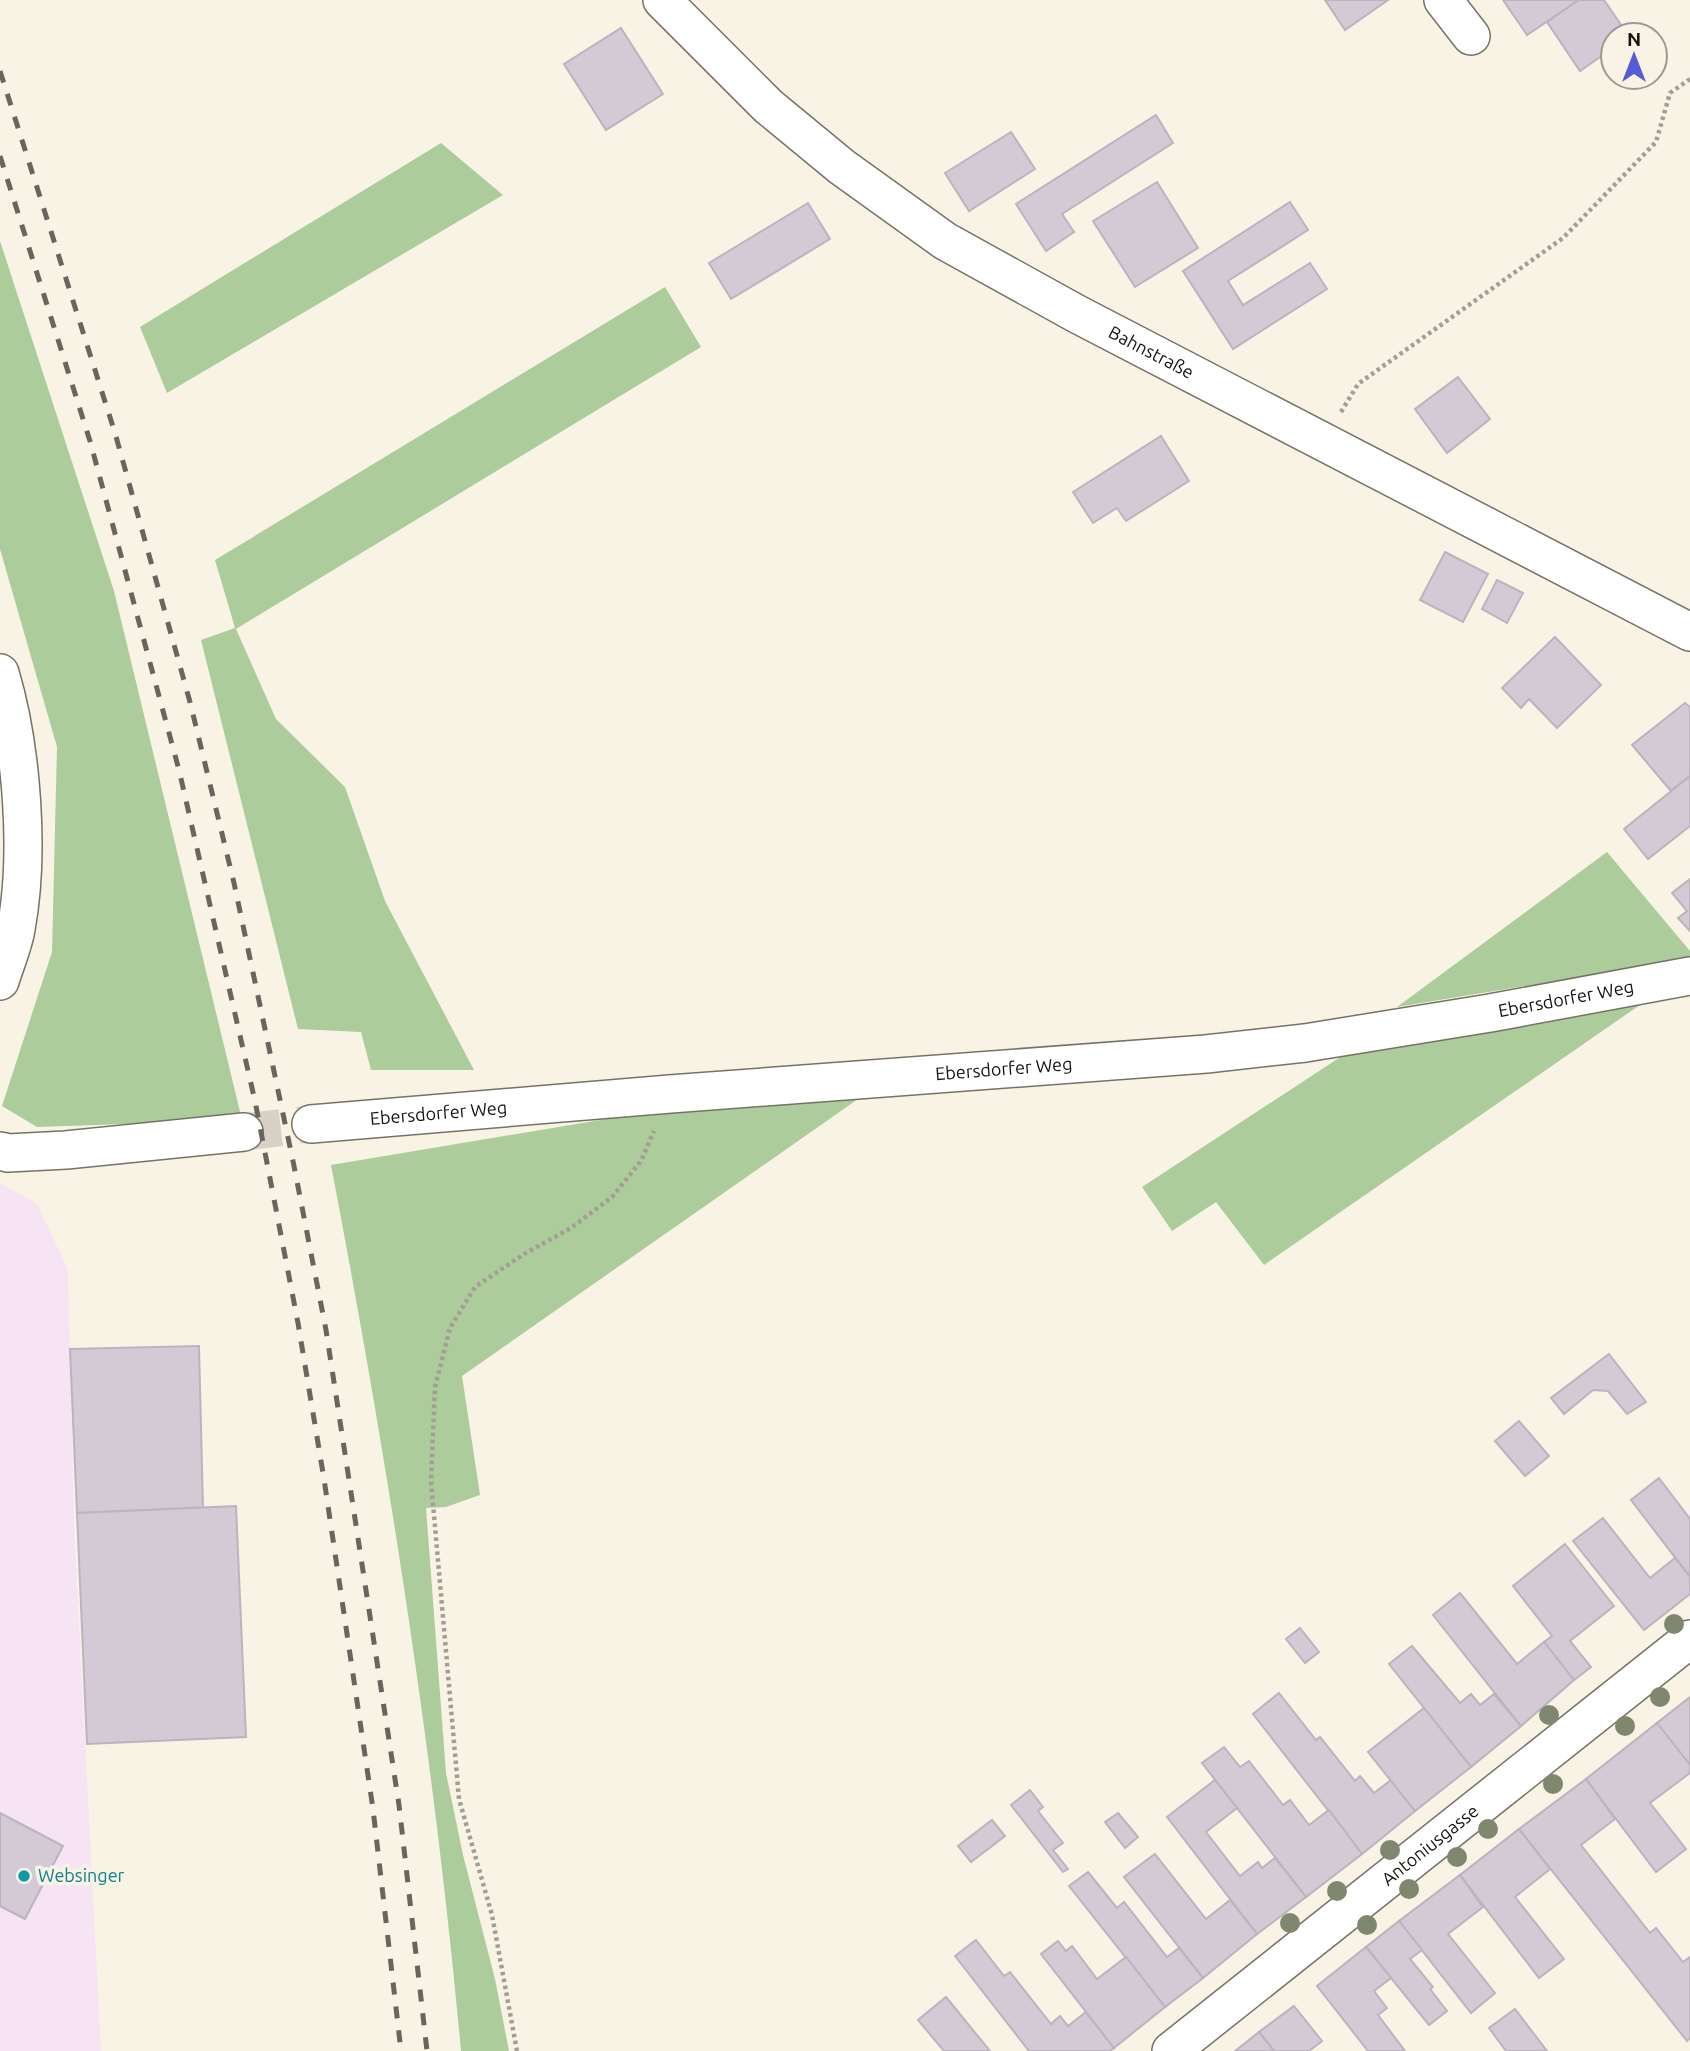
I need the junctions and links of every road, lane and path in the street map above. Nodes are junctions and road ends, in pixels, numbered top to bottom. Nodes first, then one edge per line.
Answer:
1 (662, 0) edge
2 (1443, 0) edge
3 (1471, 36) dead end
4 (1690, 79) edge
5 (1323, 442) junction
6 (1690, 632) edge
7 (0, 673) edge
8 (1690, 976) edge
9 (0, 981) edge
10 (670, 1094) junction
11 (312, 1124) tunnel mouth
12 (244, 1132) tunnel mouth
13 (0, 1151) edge
14 (1690, 1639) edge
15 (517, 2051) edge
16 (1171, 2051) edge

1 - 5 street, Bahnstraße
2 - 3 street
4 - 5 path
5 - 6 street, Bahnstraße
7 - 9 street
8 - 10 street, Ebersdorfer Weg
10 - 11 street, Ebersdorfer Weg
10 - 15 path
12 - 13 street
14 - 16 street, Antoniusgasse

